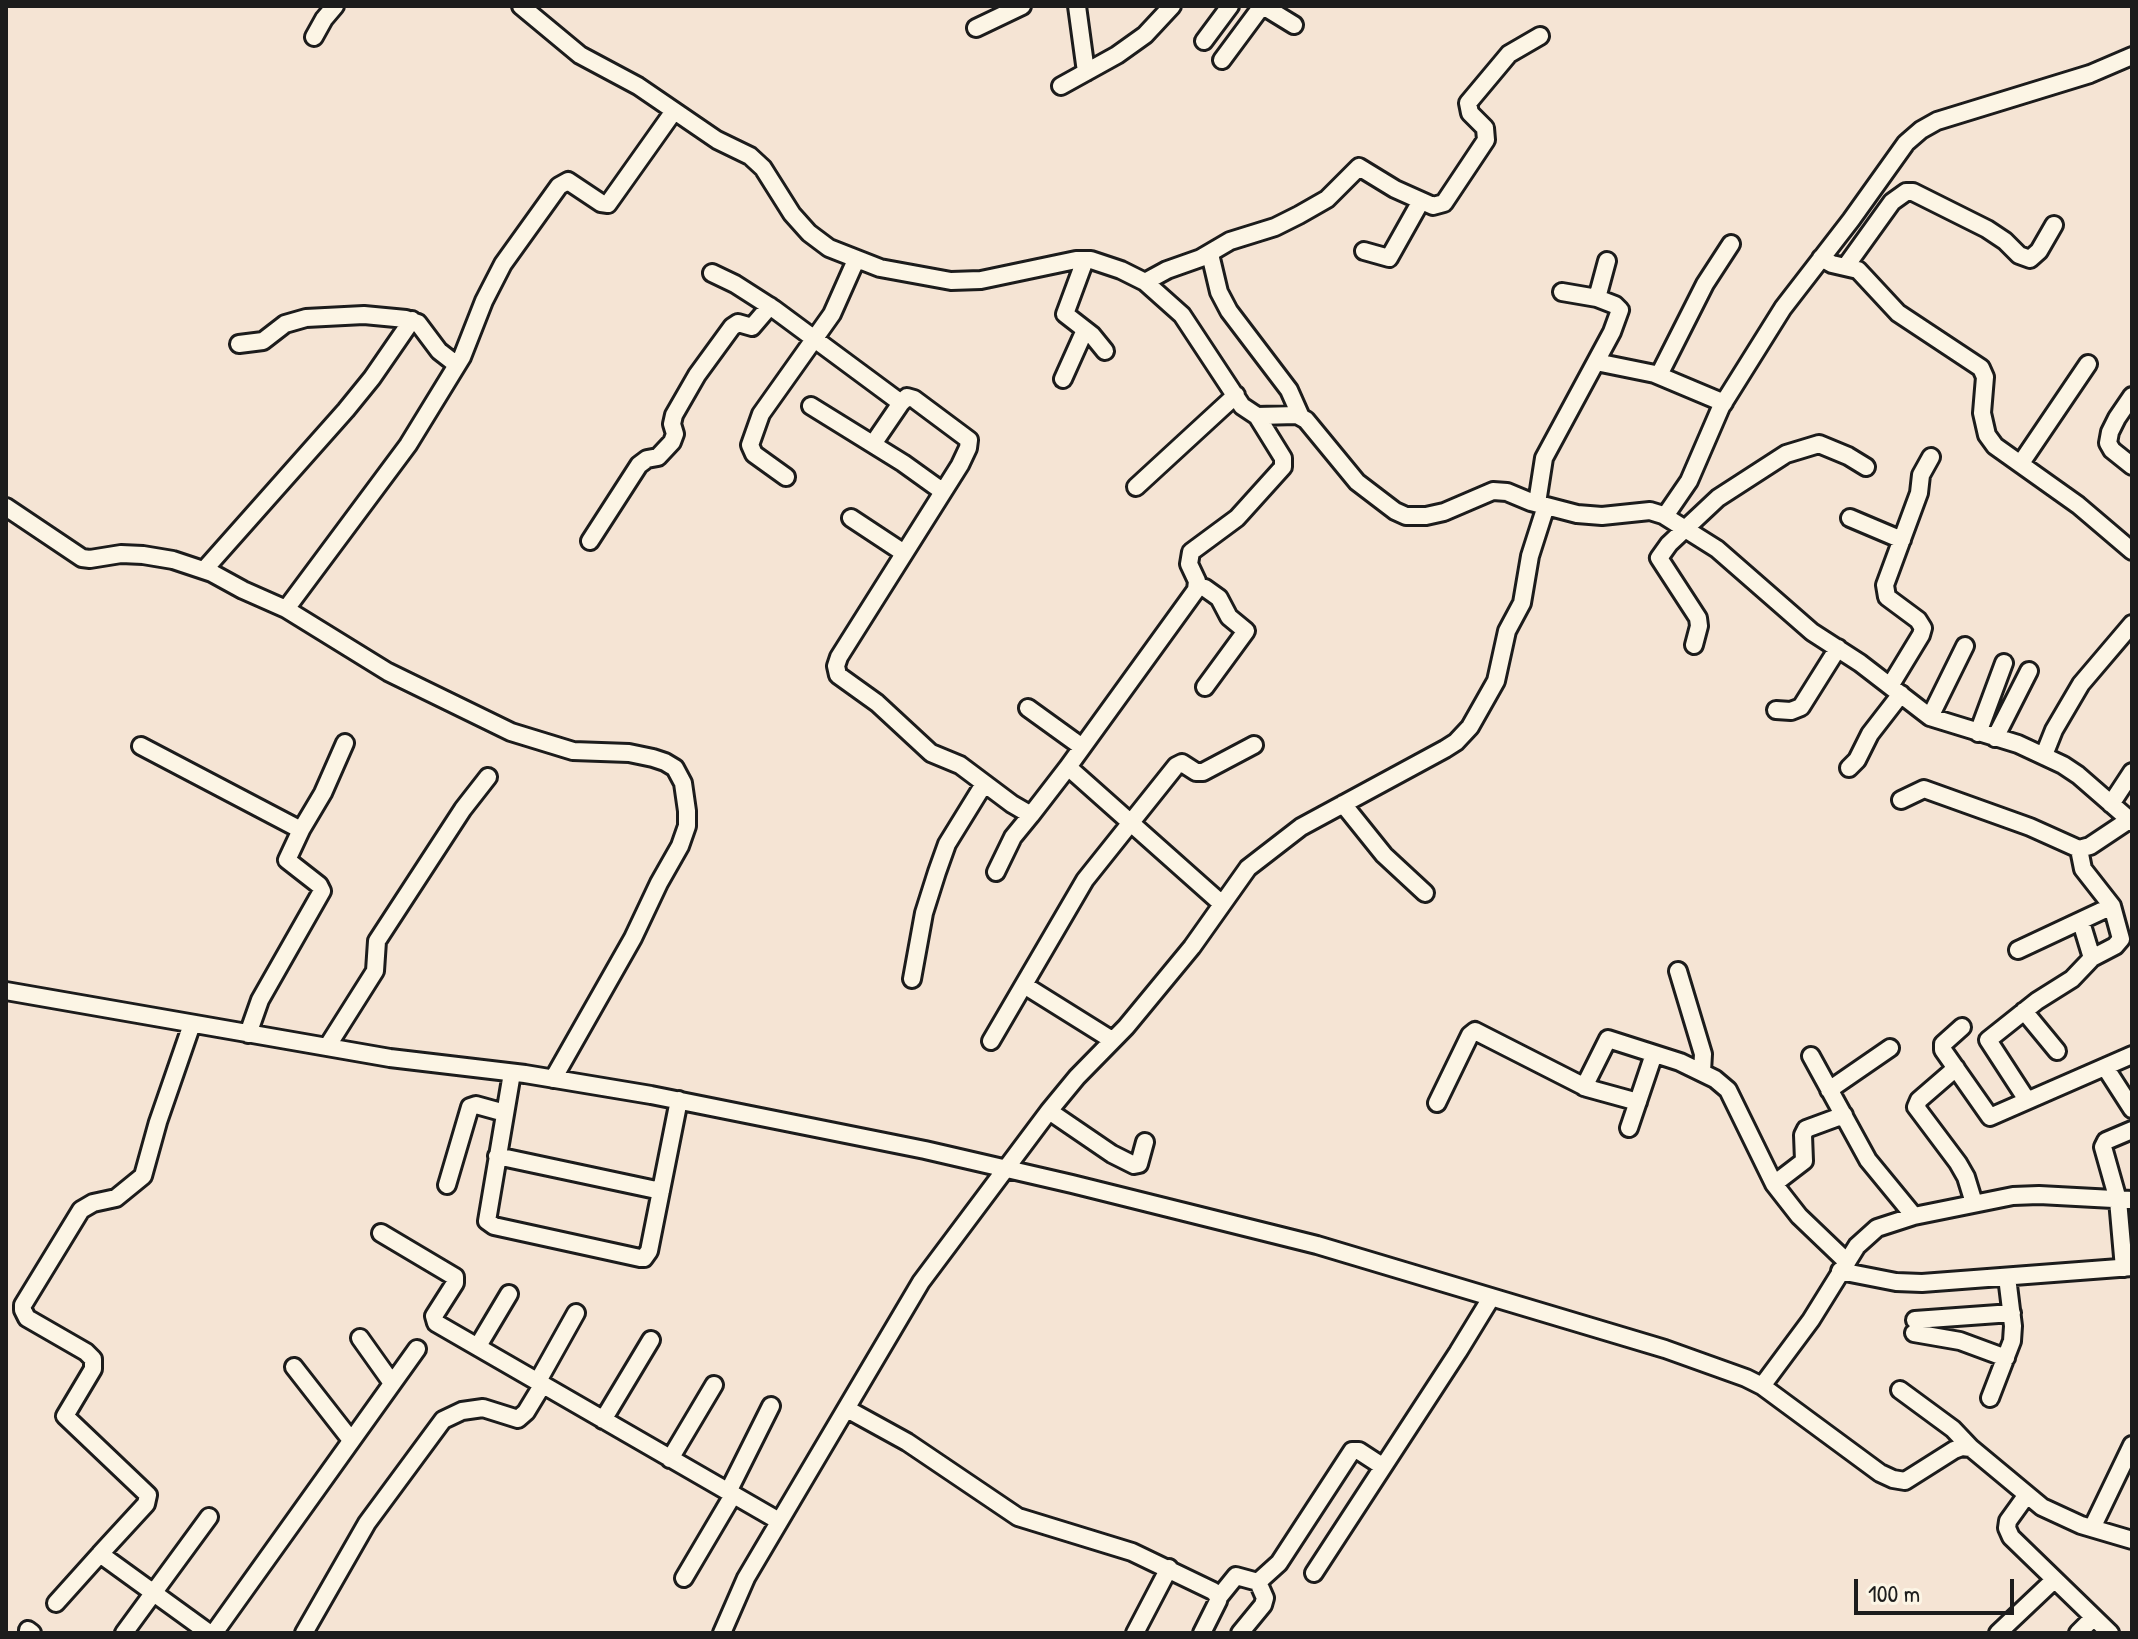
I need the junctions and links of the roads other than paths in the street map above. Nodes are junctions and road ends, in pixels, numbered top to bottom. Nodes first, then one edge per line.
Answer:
1 (335, 6) edge
2 (521, 6) edge
3 (1022, 6) edge
4 (1077, 6) edge
5 (1172, 6) edge
6 (1230, 6) edge
7 (1262, 6) edge
8 (1294, 25) dead end
9 (976, 28) dead end
10 (1540, 36) dead end
11 (314, 37) dead end
12 (1204, 41) dead end
13 (2132, 56) edge
14 (1222, 60) dead end
15 (1086, 72) junction
16 (1061, 86) dead end
17 (674, 111) junction
18 (1421, 201) junction
19 (2054, 225) dead end
20 (1731, 244) dead end
21 (1364, 251) dead end
22 (1210, 254) junction
23 (1821, 258) junction
24 (856, 260) junction
25 (1085, 260) junction
26 (1607, 261) dead end
27 (1846, 266) junction
28 (712, 273) dead end
29 (1145, 282) junction
30 (1562, 292) dead end
31 (1597, 298) junction
32 (770, 306) junction
33 (412, 320) junction
34 (1085, 330) junction
35 (816, 338) junction
36 (239, 344) dead end
37 (1105, 351) dead end
38 (460, 361) junction
39 (1596, 362) junction
40 (2088, 364) dead end
41 (1659, 375) junction
42 (1063, 379) dead end
43 (1236, 395) junction
44 (2132, 396) edge
45 (901, 403) junction
46 (1724, 403) junction
47 (811, 406) dead end
48 (1279, 416) junction
49 (873, 444) junction
50 (1931, 457) dead end
51 (2021, 463) junction
52 (2132, 466) edge
53 (1866, 467) dead end
54 (786, 477) dead end
55 (1136, 487) dead end
56 (942, 491) junction
57 (1541, 504) junction
58 (6, 507) edge
59 (1665, 516) junction
60 (851, 518) dead end
61 (1850, 518) dead end
62 (1684, 528) junction
63 (1902, 540) junction
64 (590, 541) dead end
65 (2132, 551) edge
66 (904, 553) junction
67 (204, 570) junction
68 (1197, 586) junction
69 (286, 609) junction
70 (2132, 624) edge
71 (1694, 645) dead end
72 (1965, 646) dead end
73 (1838, 648) junction
74 (2004, 663) dead end
75 (2029, 671) dead end
76 (1205, 687) dead end
77 (1895, 690) junction
78 (1028, 708) dead end
79 (1776, 710) dead end
80 (1930, 717) junction
81 (1978, 733) junction
82 (1995, 738) junction
83 (345, 743) dead end
84 (1254, 745) dead end
85 (141, 746) dead end
86 (1082, 747) junction
87 (2044, 755) junction
88 (1068, 767) junction
89 (1849, 768) dead end
90 (2132, 772) edge
91 (488, 777) dead end
92 (984, 784) junction
93 (1901, 800) dead end
94 (1343, 804) junction
95 (2111, 804) junction
96 (1031, 815) junction
97 (2130, 821) edge
98 (1130, 822) junction
99 (301, 830) junction
100 (2079, 849) junction
101 (996, 872) dead end
102 (1425, 893) dead end
103 (1222, 904) junction
104 (2112, 906) junction
105 (2081, 922) junction
106 (2018, 950) dead end
107 (2092, 958) junction
108 (1678, 971) dead end
109 (912, 979) dead end
110 (1024, 985) junction
111 (6, 991) edge
112 (2024, 1011) junction
113 (192, 1024) junction
114 (1962, 1027) dead end
115 (248, 1034) junction
116 (1112, 1040) junction
117 (991, 1041) dead end
118 (327, 1047) junction
119 (1890, 1048) dead end
120 (2057, 1051) dead end
121 (1654, 1054) junction
122 (2132, 1055) edge
123 (1811, 1056) dead end
124 (2105, 1067) junction
125 (1956, 1068) junction
126 (1702, 1072) junction
127 (512, 1073) junction
128 (553, 1079) junction
129 (1584, 1087) junction
130 (1829, 1090) junction
131 (679, 1100) junction
132 (2027, 1100) junction
133 (1638, 1102) junction
134 (1437, 1103) dead end
135 (2132, 1109) edge
136 (1049, 1111) junction
137 (505, 1113) junction
138 (1844, 1115) junction
139 (1629, 1128) dead end
140 (2132, 1130) edge
141 (1145, 1142) dead end
142 (497, 1156) junction
143 (1005, 1169) junction
144 (1774, 1184) junction
145 (447, 1185) dead end
146 (661, 1191) junction
147 (2125, 1200) edge
148 (1974, 1203) junction
149 (1914, 1216) junction
150 (381, 1233) dead end
151 (1843, 1266) junction
152 (2128, 1267) edge
153 (2007, 1277) junction
154 (509, 1294) dead end
155 (1491, 1298) junction
156 (576, 1313) dead end
157 (2012, 1313) junction
158 (360, 1338) dead end
159 (651, 1340) dead end
160 (478, 1346) junction
161 (417, 1349) dead end
162 (2006, 1358) junction
163 (294, 1367) dead end
164 (392, 1383) junction
165 (541, 1383) junction
166 (714, 1385) dead end
167 (1762, 1386) junction
168 (1900, 1390) dead end
169 (1990, 1398) dead end
170 (771, 1406) dead end
171 (847, 1409) junction
172 (603, 1420) junction
173 (351, 1440) junction
174 (2132, 1445) edge
175 (1971, 1448) junction
176 (670, 1459) junction
177 (1382, 1466) junction
178 (731, 1494) junction
179 (2026, 1496) junction
180 (209, 1517) dead end
181 (779, 1521) junction
182 (2092, 1528) junction
183 (2132, 1540) edge
184 (100, 1554) junction
185 (1169, 1568) junction
186 (1314, 1573) dead end
187 (684, 1578) dead end
188 (2054, 1580) junction
189 (1258, 1582) junction
190 (153, 1593) junction
191 (1219, 1597) junction
192 (56, 1603) dead end
193 (2093, 1618) junction
194 (124, 1633) edge
195 (212, 1633) edge
196 (304, 1633) edge
197 (722, 1633) edge
198 (1135, 1633) edge
199 (1202, 1633) edge
200 (1240, 1633) edge
201 (1998, 1633) edge
202 (2078, 1633) edge
203 (2110, 1633) edge

1 - 11 street
2 - 17 street
3 - 9 street
4 - 15 street
5 - 15 street
6 - 12 street
7 - 8 street
7 - 14 street
10 - 18 street
13 - 23 street
15 - 16 street
17 - 24 street
17 - 38 street
18 - 21 street
18 - 22 street
19 - 27 street
20 - 41 street
22 - 29 street
22 - 48 street
23 - 27 street
23 - 46 street
24 - 25 street
24 - 35 street
25 - 29 street
25 - 34 street
26 - 31 street
27 - 51 street
28 - 32 street
29 - 43 street
30 - 31 street
31 - 39 street
32 - 35 street
32 - 64 street
33 - 36 street
33 - 38 street
33 - 67 street
34 - 37 street
34 - 42 street
35 - 45 street
35 - 54 street
38 - 69 street
39 - 41 street
39 - 57 street
40 - 51 street
41 - 46 street
43 - 48 street
43 - 55 street
44 - 52 street
45 - 49 street
45 - 56 street
46 - 59 street
47 - 49 street
48 - 57 street
48 - 68 street
49 - 56 street
50 - 63 street
51 - 65 street
53 - 62 street
56 - 66 street
57 - 59 street
57 - 94 street
58 - 67 street
59 - 62 street
60 - 66 street
61 - 63 street
62 - 71 street
62 - 73 street
63 - 77 street
66 - 92 street
67 - 69 street
68 - 76 street
68 - 86 street
69 - 128 street
70 - 87 street
72 - 80 street
73 - 77 street
73 - 79 street
74 - 81 street
75 - 82 street
77 - 80 street
77 - 89 street
78 - 86 street
80 - 81 street
81 - 82 street
82 - 87 street
83 - 99 street
84 - 98 street
85 - 99 street
86 - 88 street
87 - 95 street
88 - 96 street
88 - 98 street
90 - 95 street
91 - 118 street
92 - 96 street
92 - 109 street
93 - 100 street
94 - 102 street
94 - 103 street
95 - 97 street
96 - 101 street
97 - 100 street
98 - 103 street
98 - 110 street
99 - 115 street
100 - 104 street
103 - 116 street
104 - 105 street
104 - 107 street
105 - 106 street
105 - 107 street
107 - 112 street
108 - 126 street
110 - 116 street
110 - 117 street
111 - 113 street
112 - 120 street
112 - 132 street
113 - 115 street
113 - 184 street
114 - 125 street
115 - 118 street
116 - 136 street
118 - 127 street
119 - 130 street
121 - 126 street
121 - 129 street
121 - 133 street
122 - 124 street
123 - 130 street
124 - 132 street
124 - 135 street
125 - 132 street
125 - 148 street
126 - 144 street
127 - 128 street
127 - 137 street
128 - 131 street
129 - 133 street
129 - 134 street
130 - 138 street
131 - 143 street
131 - 146 street
133 - 139 street
136 - 141 street
136 - 143 street
137 - 142 street
137 - 145 street
138 - 144 street
138 - 149 street
140 - 147 street
142 - 146 street
142 - 146 street
143 - 155 street
143 - 171 street
144 - 151 street
147 - 148 street
147 - 152 street
148 - 149 street
149 - 151 street
150 - 160 street
151 - 153 street
151 - 167 street
152 - 153 street
153 - 157 street
154 - 160 street
155 - 167 street
155 - 177 street
156 - 165 street
157 - 162 street
157 - 162 street
158 - 164 street
159 - 172 street
160 - 165 street
161 - 164 street
162 - 169 street
163 - 173 street
164 - 173 street
165 - 172 street
165 - 196 street
166 - 176 street
167 - 175 street
168 - 175 street
170 - 178 street
171 - 181 street
171 - 185 street
172 - 176 street
173 - 195 street
174 - 182 street
175 - 179 street
176 - 178 street
177 - 186 street
177 - 189 street
178 - 181 street
178 - 187 street
179 - 182 street
179 - 188 street
180 - 190 street
181 - 197 street
182 - 183 street
184 - 190 street
184 - 192 street
185 - 191 street
185 - 198 street
188 - 193 street
188 - 201 street
189 - 191 street
189 - 200 street
190 - 194 street
190 - 195 street
191 - 199 street
193 - 202 street
193 - 203 street

